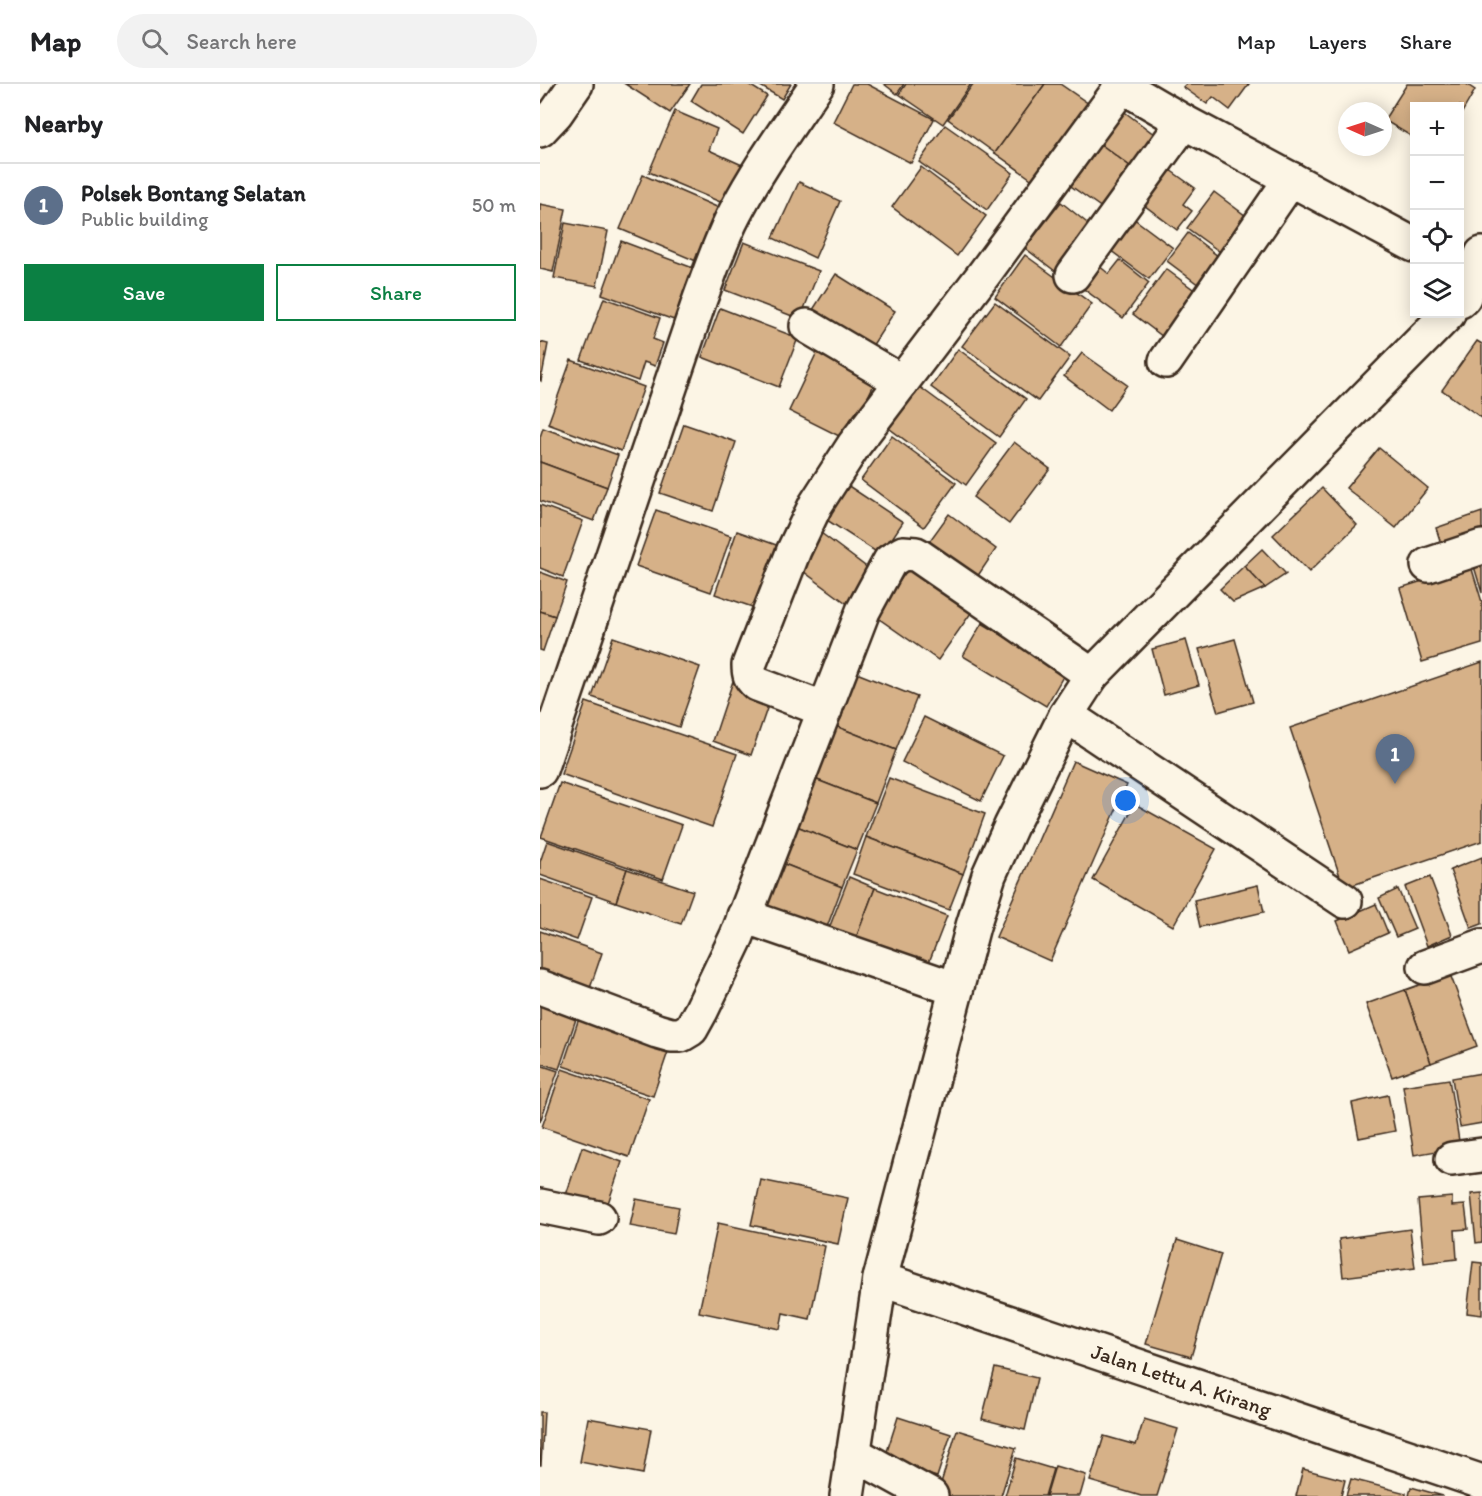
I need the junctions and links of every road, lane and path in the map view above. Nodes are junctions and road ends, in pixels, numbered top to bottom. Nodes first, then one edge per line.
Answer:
1 (576, 84) edge
2 (817, 84) edge
3 (1138, 89) edge
4 (1184, 122) junction
5 (540, 130) edge
6 (1291, 179) junction
7 (1410, 242) edge
8 (1073, 276) dead end
9 (1467, 288) edge
10 (807, 326) dead end
11 (1166, 361) dead end
12 (902, 382) junction
13 (1482, 547) edge
14 (1428, 565) dead end
15 (1092, 675) junction
16 (825, 710) junction
17 (1066, 715) junction
18 (540, 770) edge
19 (1345, 901) dead end
20 (744, 916) junction
21 (1482, 946) edge
22 (1425, 967) dead end
23 (540, 987) edge
24 (956, 989) junction
25 (540, 1206) edge
26 (599, 1218) dead end
27 (880, 1279) junction
28 (853, 1453) junction
29 (1482, 1482) edge
30 (847, 1496) edge
31 (931, 1496) edge

1 - 5 street
2 - 18 street
3 - 4 street
3 - 12 street
4 - 6 street
4 - 8 street
6 - 7 street
6 - 11 street
9 - 15 street
10 - 12 street
12 - 16 street
13 - 14 street
15 - 16 street
15 - 17 street
16 - 20 street
17 - 19 street
17 - 24 street
20 - 23 street
20 - 24 street
21 - 22 street
24 - 27 street
25 - 26 street
27 - 28 street
27 - 29 street, Jalan Lettu A. Kirang
28 - 30 street
28 - 31 street

